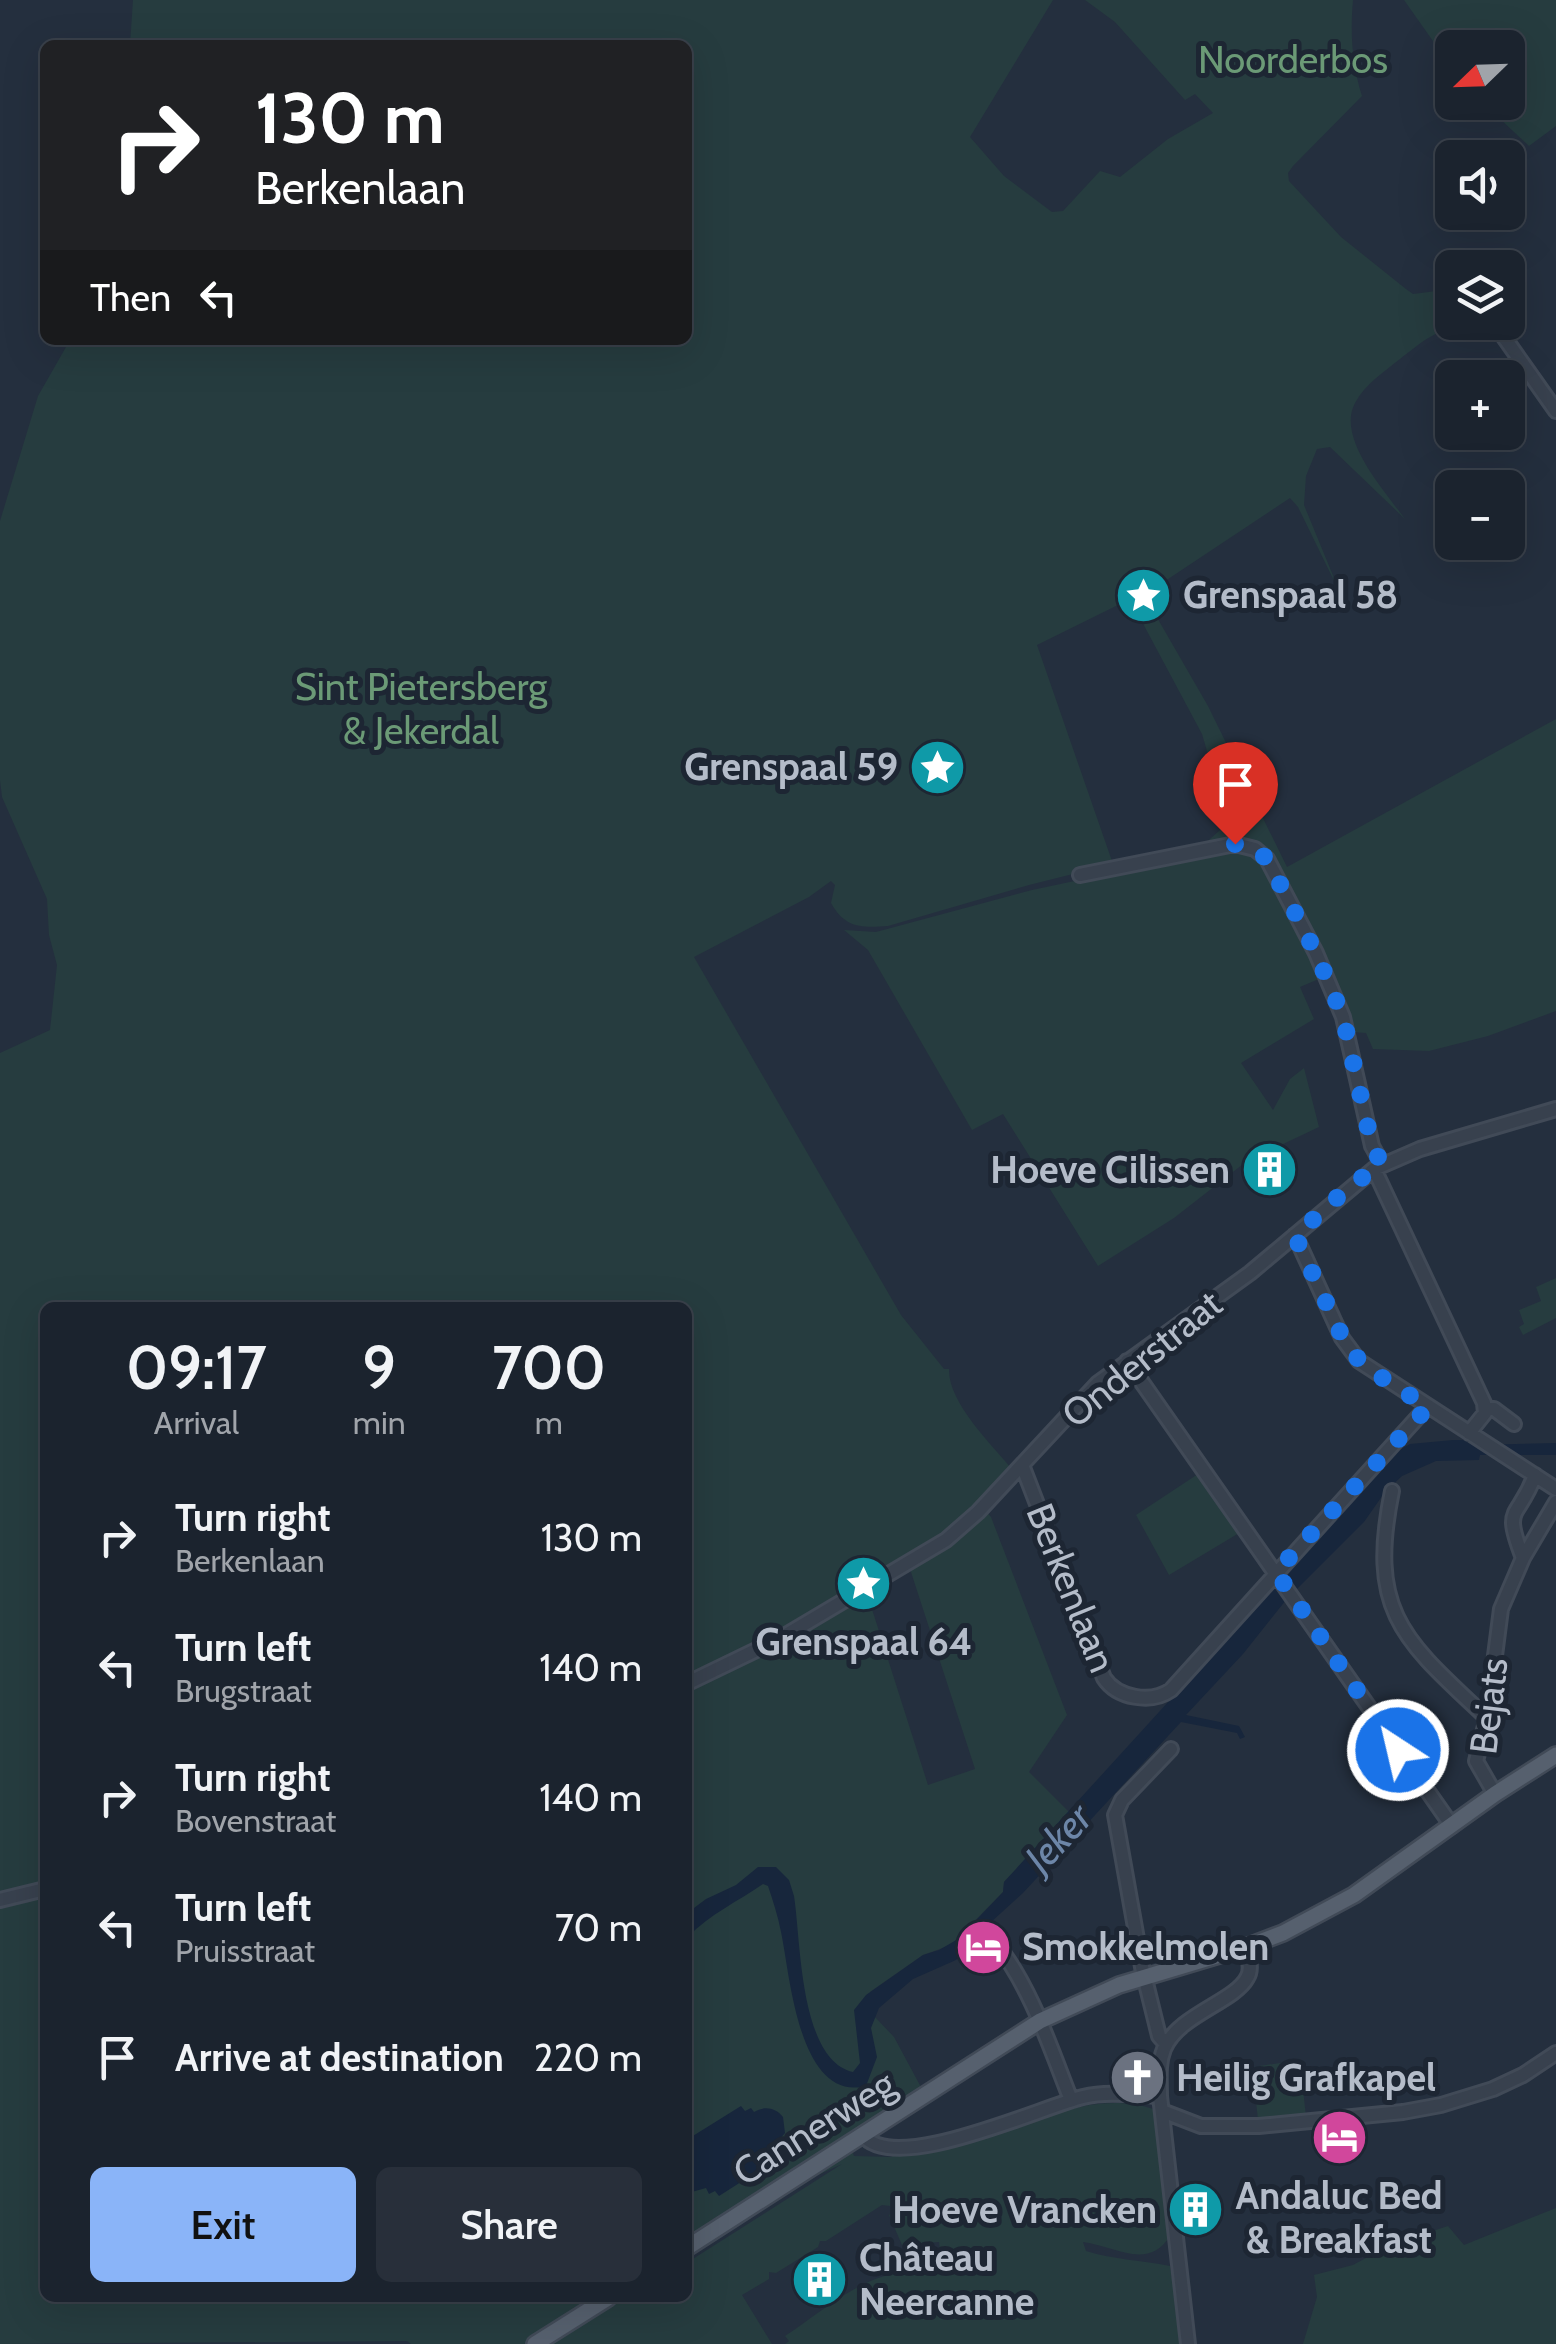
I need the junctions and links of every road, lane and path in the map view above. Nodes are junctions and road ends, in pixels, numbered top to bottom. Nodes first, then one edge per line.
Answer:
1 (1506, 340) edge
2 (1556, 411) edge
3 (1080, 875) dead end
4 (1556, 1109) edge
5 (1378, 1167) junction
6 (1295, 1236) junction
7 (1127, 1360) junction
8 (1428, 1407) junction
9 (1485, 1409) junction
10 (1514, 1424) dead end
11 (1469, 1433) junction
12 (1022, 1466) junction
13 (1536, 1475) junction
14 (1556, 1488) edge
15 (1392, 1491) dead end
16 (1556, 1502) edge
17 (1523, 1558) junction
18 (1277, 1575) junction
19 (692, 1681) edge
20 (1487, 1718) junction
21 (1171, 1749) dead end
22 (1556, 1755) edge
23 (1495, 1794) junction
24 (1452, 1826) junction
25 (40, 1891) edge
26 (0, 1900) edge
27 (996, 1942) dead end
28 (1246, 1948) junction
29 (1145, 1976) junction
30 (1040, 2021) junction
31 (1166, 2044) junction
32 (1556, 2053) edge
33 (1160, 2096) junction
34 (1071, 2100) junction
35 (1162, 2111) junction
36 (863, 2136) junction
37 (692, 2244) edge
38 (602, 2302) edge
39 (535, 2344) edge
40 (1188, 2344) edge

1 - 2 street
3 - 5 street
4 - 5 street, Onderstraat
5 - 6 street, Onderstraat
5 - 9 street
6 - 7 street, Onderstraat
6 - 8 street
7 - 12 street, Onderstraat
7 - 18 street
8 - 11 street
8 - 18 street, Berkenlaan
9 - 10 street
9 - 11 street
11 - 13 street
12 - 18 street, Berkenlaan
12 - 19 street, Onderstraat
13 - 14 street
13 - 17 street
15 - 20 street
16 - 17 street, Bejats
17 - 20 street, Bejats
18 - 24 street
20 - 23 street, Bejats
21 - 29 street
22 - 23 main road, Cannerweg
23 - 24 main road, Cannerweg
24 - 28 main road, Cannerweg
25 - 26 street
27 - 30 street
28 - 29 main road, Cannerweg
28 - 31 street
29 - 30 main road, Cannerweg
29 - 31 street
30 - 34 street
30 - 36 main road, Cannerweg
31 - 33 street
32 - 35 street
33 - 34 street
33 - 35 street
34 - 36 street
35 - 40 street
36 - 37 main road, Cannerweg
38 - 39 main road

